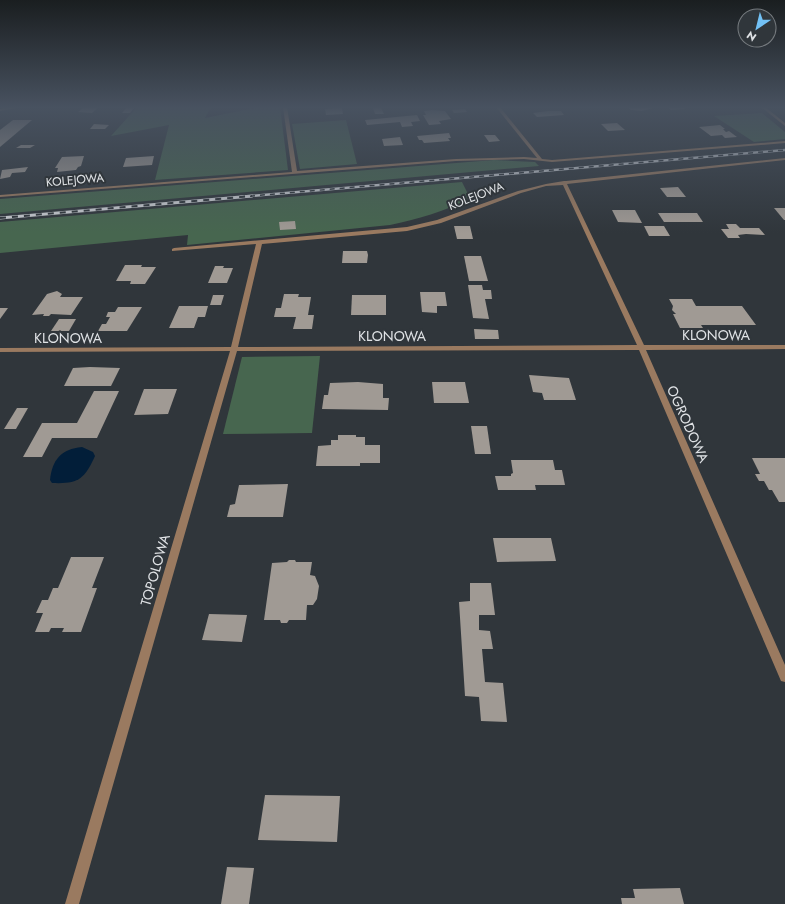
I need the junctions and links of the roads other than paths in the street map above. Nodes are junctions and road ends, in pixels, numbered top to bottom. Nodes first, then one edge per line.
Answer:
1 (291, 149) edge
2 (532, 149) edge
3 (697, 149) edge
4 (785, 159) edge
5 (541, 160) junction
6 (295, 173) junction
7 (564, 182) junction
8 (0, 196) edge
9 (259, 243) junction
10 (174, 250) dead end
11 (641, 347) junction
12 (785, 347) edge
13 (234, 349) junction
14 (0, 350) edge
15 (785, 677) edge
16 (72, 904) edge

1 - 6 street
2 - 5 street
3 - 5 street, KOLEJOWA
4 - 7 street, KOLEJOWA
5 - 6 street, KOLEJOWA
6 - 8 street, KOLEJOWA
7 - 9 street, KOLEJOWA
7 - 11 street, OGRODOWA
9 - 10 street, KOLEJOWA
9 - 13 street, TOPOLOWA
11 - 12 street, KLONOWA
11 - 13 street, KLONOWA
11 - 15 street, OGRODOWA
13 - 14 street, KLONOWA
13 - 16 street, TOPOLOWA

